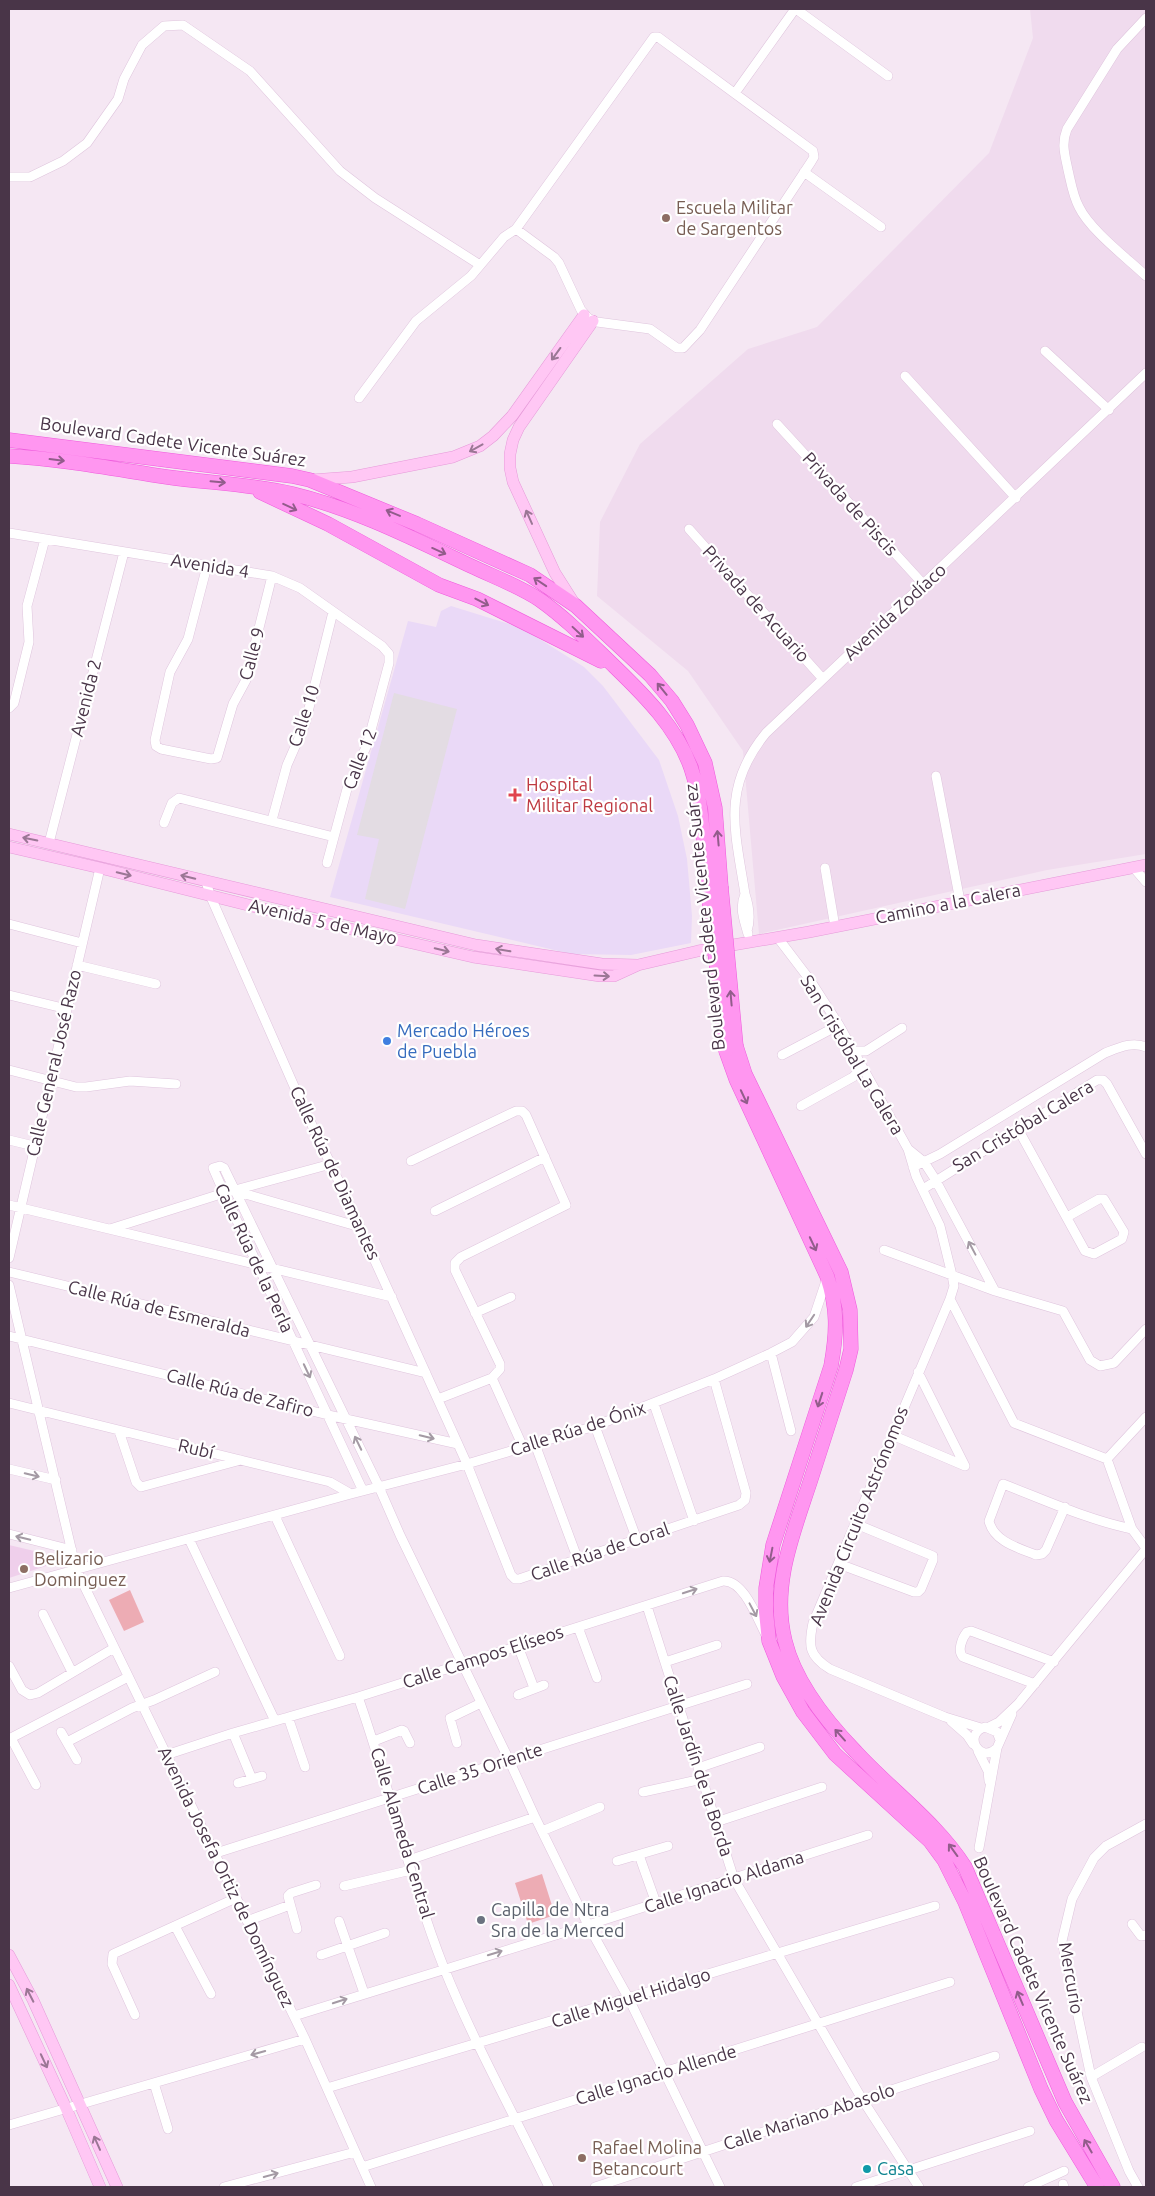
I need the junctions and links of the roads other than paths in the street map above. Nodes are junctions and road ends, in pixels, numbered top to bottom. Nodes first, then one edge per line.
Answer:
1 (795, 9) edge
2 (1146, 18) edge
3 (888, 76) dead end
4 (735, 93) junction
5 (804, 172) junction
6 (9, 177) edge
7 (881, 227) dead end
8 (516, 229) junction
9 (480, 265) junction
10 (1146, 276) edge
11 (588, 318) junction
12 (1045, 351) dead end
13 (1146, 373) edge
14 (905, 376) dead end
15 (360, 398) dead end
16 (1108, 410) junction
17 (777, 424) dead end
18 (9, 440) edge
19 (9, 456) edge
20 (173, 461) junction
21 (170, 478) junction
22 (310, 480) junction
23 (246, 485) junction
24 (1016, 498) junction
25 (689, 529) dead end
26 (9, 534) edge
27 (45, 539) junction
28 (124, 552) junction
29 (207, 566) junction
30 (272, 576) junction
31 (924, 585) junction
32 (576, 606) junction
33 (333, 612) junction
34 (388, 654) joint
35 (622, 674) junction
36 (823, 679) junction
37 (9, 708) edge
38 (936, 776) dead end
39 (272, 820) junction
40 (164, 823) dead end
41 (9, 834) edge
42 (334, 836) junction
43 (49, 843) junction
44 (9, 847) edge
45 (327, 863) dead end
46 (1146, 865) edge
47 (100, 868) junction
48 (825, 868) dead end
49 (1134, 868) junction
50 (158, 869) junction
51 (154, 881) junction
52 (206, 881) junction
53 (1146, 882) edge
54 (715, 888) junction
55 (210, 896) junction
56 (960, 901) junction
57 (9, 924) edge
58 (835, 927) junction
59 (748, 937) junction
60 (778, 938) junction
61 (82, 943) junction
62 (527, 954) junction
63 (77, 965) junction
64 (638, 965) junction
65 (525, 966) junction
66 (156, 984) dead end
67 (9, 995) edge
68 (67, 1009) junction
69 (839, 1025) junction
70 (902, 1028) dead end
71 (1146, 1047) edge
72 (731, 1049) junction
73 (853, 1051) junction
74 (782, 1055) dead end
75 (862, 1068) junction
76 (9, 1070) edge
77 (50, 1080) junction
78 (176, 1084) dead end
79 (801, 1106) dead end
80 (1018, 1129) junction
81 (9, 1140) edge
82 (34, 1146) junction
83 (908, 1149) junction
84 (1146, 1154) edge
85 (545, 1157) junction
86 (411, 1161) dead end
87 (924, 1162) junction
88 (331, 1164) junction
89 (913, 1167) junction
90 (935, 1180) junction
91 (923, 1189) junction
92 (235, 1191) junction
93 (224, 1193) junction
94 (9, 1205) edge
95 (20, 1208) junction
96 (435, 1211) dead end
97 (1067, 1217) junction
98 (360, 1227) junction
99 (110, 1229) junction
100 (884, 1250) dead end
101 (9, 1258) edge
102 (258, 1266) junction
103 (273, 1270) junction
104 (9, 1272) edge
105 (952, 1275) junction
106 (827, 1276) junction
107 (9, 1284) edge
108 (996, 1291) junction
109 (392, 1297) junction
110 (510, 1297) dead end
111 (950, 1299) junction
112 (475, 1314) junction
113 (1146, 1329) edge
114 (9, 1336) edge
115 (22, 1339) junction
116 (293, 1341) junction
117 (309, 1344) junction
118 (771, 1353) junction
119 (918, 1372) junction
120 (426, 1373) junction
121 (492, 1378) junction
122 (714, 1379) junction
123 (438, 1399) junction
124 (9, 1403) edge
125 (654, 1404) junction
126 (39, 1410) junction
127 (328, 1415) junction
128 (1146, 1417) edge
129 (346, 1419) junction
130 (595, 1426) junction
131 (119, 1431) junction
132 (791, 1431) dead end
133 (892, 1435) junction
134 (458, 1444) junction
135 (535, 1444) junction
136 (523, 1447) junction
137 (243, 1459) junction
138 (1107, 1459) junction
139 (467, 1464) junction
140 (9, 1469) edge
141 (56, 1480) junction
142 (379, 1487) junction
143 (363, 1491) junction
144 (351, 1494) junction
145 (1065, 1507) junction
146 (275, 1516) junction
147 (694, 1521) junction
148 (856, 1524) junction
149 (1132, 1529) junction
150 (9, 1534) edge
151 (189, 1539) junction
152 (637, 1540) junction
153 (1146, 1549) edge
154 (72, 1550) junction
155 (578, 1560) junction
156 (839, 1564) junction
157 (76, 1569) junction
158 (9, 1588) edge
159 (647, 1606) junction
160 (43, 1614) dead end
161 (578, 1627) junction
162 (769, 1641) junction
163 (717, 1644) dead end
164 (518, 1646) junction
165 (114, 1648) junction
166 (340, 1656) dead end
167 (665, 1662) junction
168 (1054, 1662) junction
169 (463, 1664) junction
170 (9, 1666) edge
171 (72, 1672) junction
172 (215, 1672) dead end
173 (128, 1677) junction
174 (597, 1678) dead end
175 (747, 1684) dead end
176 (1035, 1684) junction
177 (544, 1685) dead end
178 (13, 1686) edge
179 (534, 1688) junction
180 (518, 1695) dead end
181 (358, 1697) junction
182 (481, 1703) junction
183 (141, 1704) junction
184 (1018, 1704) junction
185 (679, 1706) junction
186 (288, 1717) junction
187 (945, 1717) junction
188 (275, 1721) junction
189 (985, 1728) junction
190 (62, 1732) dead end
191 (233, 1733) junction
192 (10, 1738) edge
193 (374, 1741) junction
194 (67, 1742) junction
195 (410, 1743) dead end
196 (457, 1743) dead end
197 (999, 1744) junction
198 (760, 1748) dead end
199 (976, 1748) junction
200 (166, 1755) junction
201 (77, 1760) dead end
202 (509, 1760) junction
203 (306, 1767) dead end
204 (698, 1768) junction
205 (262, 1776) dead end
206 (252, 1779) junction
207 (702, 1780) junction
208 (238, 1783) dead end
209 (36, 1785) dead end
210 (822, 1787) dead end
211 (990, 1787) junction
212 (643, 1792) dead end
213 (391, 1798) junction
214 (600, 1807) dead end
215 (535, 1817) junction
216 (716, 1822) junction
217 (1146, 1824) edge
218 (542, 1831) junction
219 (868, 1835) dead end
220 (668, 1846) dead end
221 (979, 1848) dead end
222 (214, 1854) junction
223 (639, 1855) junction
224 (409, 1860) junction
225 (618, 1861) dead end
226 (411, 1870) junction
227 (734, 1879) junction
228 (316, 1885) dead end
229 (344, 1886) dead end
230 (236, 1898) junction
231 (656, 1904) junction
232 (290, 1905) junction
233 (934, 1906) dead end
234 (247, 1921) junction
235 (339, 1922) dead end
236 (1132, 1924) dead end
237 (588, 1925) junction
238 (175, 1926) junction
239 (297, 1928) dead end
240 (385, 1933) dead end
241 (1146, 1935) edge
242 (347, 1946) junction
243 (778, 1954) junction
244 (9, 1955) edge
245 (321, 1955) dead end
246 (444, 1968) junction
247 (950, 1982) dead end
248 (9, 1985) edge
249 (211, 1994) dead end
250 (364, 1994) junction
251 (629, 1999) junction
252 (135, 2015) dead end
253 (294, 2016) junction
254 (818, 2025) junction
255 (305, 2039) junction
256 (479, 2044) junction
257 (1142, 2047) dead end
258 (995, 2056) dead end
259 (665, 2072) junction
260 (1091, 2077) junction
261 (154, 2083) junction
262 (327, 2088) junction
263 (862, 2099) junction
264 (81, 2104) junction
265 (66, 2108) junction
266 (516, 2118) junction
267 (9, 2125) edge
268 (168, 2129) dead end
269 (1030, 2131) dead end
270 (355, 2152) junction
271 (704, 2152) junction
272 (362, 2168) junction
273 (908, 2170) junction
274 (1064, 2171) dead end
275 (871, 2185) edge
276 (100, 2187) edge
277 (117, 2187) edge
278 (224, 2187) edge
279 (371, 2187) edge
280 (549, 2187) edge
281 (594, 2187) edge
282 (720, 2187) edge
283 (856, 2187) edge
284 (919, 2187) edge
285 (1028, 2187) edge
286 (1097, 2187) edge
287 (1113, 2187) edge
288 (1138, 2187) edge

1 - 3 street
1 - 4 street
2 - 10 street
4 - 5 street
4 - 8 street
5 - 7 street
5 - 11 street
6 - 9 street
8 - 9 street
8 - 11 street
9 - 15 street
11 -> 22 street
32 -> 11 street
12 - 16 street
13 - 16 street, Avenida Zodíaco
14 - 24 street
16 - 24 street, Avenida Zodíaco
17 - 31 street, Privada de Piscis
18 - 20 main road, Boulevard Cadete Vicente Suárez
19 -> 21 main road, Boulevard Cadete Vicente Suárez
20 - 21 main road
20 - 22 main road, Boulevard Cadete Vicente Suárez
21 -> 23 main road, Boulevard Cadete Vicente Suárez
32 -> 22 main road, Boulevard Cadete Vicente Suárez
23 -> 35 main road
23 -> 35 main road, Boulevard Cadete Vicente Suárez
24 - 31 street, Avenida Zodíaco
25 - 36 street, Privada de Acuario
26 - 27 street, Avenida 4
27 - 28 street, Avenida 4
27 - 37 street
28 - 29 street, Avenida 4
28 - 43 street, Avenida 2
29 - 30 street, Avenida 4
29 - 30 street, Calle 9
30 - 33 street, Avenida 4
31 - 36 street, Avenida Zodíaco
54 -> 32 main road, Boulevard Cadete Vicente Suárez
33 - 34 street, Avenida 4
33 - 39 street, Calle 10
34 - 42 street, Calle 12
35 - 54 main road, Boulevard Cadete Vicente Suárez
36 - 59 street, Avenida Zodíaco
38 - 56 street
39 - 40 street
39 - 42 street
43 -> 41 street, Avenida 5 de Mayo
42 - 45 street, Calle 12
43 - 50 street, Avenida 5 de Mayo
44 - 47 street, Avenida 5 de Mayo
46 - 49 street, Camino a la Calera
47 -> 51 street, Avenida 5 de Mayo
47 - 61 street, Calle General José Razo
48 - 58 street
49 - 53 street
49 - 56 street, Camino a la Calera
50 - 51 street
52 -> 50 street, Avenida 5 de Mayo
51 - 55 street, Avenida 5 de Mayo
52 - 55 street, Calle Rúa de Diamantes
62 -> 52 street, Avenida 5 de Mayo
54 - 72 main road, Boulevard Cadete Vicente Suárez, bridge
55 -> 65 street, Avenida 5 de Mayo
55 - 88 street, Calle Rúa de Diamantes
56 - 58 street, Camino a la Calera
57 - 61 street
58 - 60 street, Camino a la Calera
59 - 60 street, Camino a la Calera
59 - 64 street, Avenida 5 de Mayo
60 - 69 street, San Cristóbal La Calera
61 - 63 street, Calle General José Razo
62 - 64 street, Avenida 5 de Mayo
62 - 65 street
63 - 66 street
63 - 68 street, Calle General José Razo
65 -> 64 street, Avenida 5 de Mayo
67 - 68 street
68 - 77 street, Calle General José Razo
69 - 73 street, San Cristóbal La Calera
69 - 74 street
70 - 73 street
71 - 87 street
72 -> 106 main road, Boulevard Cadete Vicente Suárez
287 -> 72 main road, Boulevard Cadete Vicente Suárez
73 - 75 street, San Cristóbal La Calera
75 - 79 street
75 - 83 street, San Cristóbal La Calera
76 - 77 street
77 - 78 street
77 - 82 street, Calle General José Razo
80 - 84 street, San Cristóbal Calera
80 - 90 street, San Cristóbal Calera
80 - 97 street
81 - 82 street
82 - 95 street, Calle General José Razo
83 - 87 street, San Cristóbal La Calera
83 - 89 street, San Cristóbal La Calera
85 - 86 street
85 - 96 street
85 - 112 street
87 - 89 street
87 - 90 street
88 - 92 street
88 - 98 street, Calle Rúa de Diamantes
89 - 91 street, Avenida Circuito Astrónomos
90 - 91 street, San Cristóbal Calera
108 -> 90 street
91 - 105 street, Avenida Circuito Astrónomos
92 - 93 street
92 - 93 street, Calle Rúa de la Perla
92 - 98 street
92 - 103 street, Calle Rúa de la Perla
93 - 99 street
93 - 102 street, Calle Rúa de la Perla
94 - 95 street
95 - 99 street
95 - 101 street, Calle General José Razo
97 - 97 street
98 - 109 street, Calle Rúa de Diamantes
99 - 102 street
100 - 105 street
102 - 103 street
102 - 116 street, Calle Rúa de la Perla
103 - 109 street
103 - 117 street, Calle Rúa de la Perla
104 - 116 street, Calle Rúa de Esmeralda
105 - 108 street
105 - 111 street, Avenida Circuito Astrónomos
106 -> 118 street, Calle Rúa de Ónix
106 -> 162 main road, Boulevard Cadete Vicente Suárez
107 - 115 street
108 - 113 street
109 - 120 street, Calle Rúa de Diamantes
110 - 112 street
111 - 119 street, Avenida Circuito Astrónomos
111 - 138 street
112 - 121 street
114 - 115 street, Calle Rúa de Zafiro
115 - 126 street
115 - 127 street, Calle Rúa de Zafiro
116 - 117 street, Calle Rúa de Esmeralda
116 -> 127 street, Calle Rúa de la Perla
117 - 120 street, Calle Rúa de Esmeralda
117 - 129 street, Calle Rúa de la Perla
118 - 122 street, Calle Rúa de Ónix
118 - 132 street
119 - 133 street, Avenida Circuito Astrónomos
119 - 133 street
120 - 123 street, Calle Rúa de Diamantes
121 - 123 street
121 - 136 street
122 - 125 street, Calle Rúa de Ónix
122 - 147 street, Calle Rúa de Coral
123 - 134 street, Calle Rúa de Diamantes
124 - 126 street, Rubí
125 - 130 street, Calle Rúa de Ónix
125 - 147 street
126 - 131 street, Rubí
126 - 141 street
127 - 129 street, Calle Rúa de Zafiro
127 - 143 street, Calle Rúa de la Perla
128 - 138 street
129 -> 134 street, Calle Rúa de Zafiro
142 -> 129 street, Calle Rúa de la Perla
130 - 135 street, Calle Rúa de Ónix
130 - 152 street
131 - 137 street, Rubí
131 - 137 street
133 - 148 street, Avenida Circuito Astrónomos
134 - 139 street, Calle Rúa de Diamantes
135 - 136 street, Calle Rúa de Ónix
135 - 155 street
136 - 139 street, Calle Rúa de Ónix
137 - 144 street, Rubí
138 - 149 street
139 - 142 street, Calle Rúa de Ónix
139 - 155 street, Calle Rúa de Coral
140 -> 141 street
141 - 154 street
142 - 143 street, Calle Rúa de Ónix
142 - 169 street, Calle Rúa de la Perla
143 - 144 street, Calle Rúa de Ónix
144 - 146 street, Calle Rúa de Ónix
145 - 145 street
145 - 149 street
146 - 151 street, Calle Rúa de Ónix
146 - 166 street
147 - 152 street, Calle Rúa de Coral
148 - 156 street, Avenida Circuito Astrónomos
148 - 156 street
149 - 153 street
154 -> 150 street
151 - 157 street, Calle Rúa de Ónix
151 - 188 street
152 - 155 street, Calle Rúa de Coral
153 - 168 street
154 - 157 street
156 - 187 street, Avenida Circuito Astrónomos
157 - 158 street, Calle Rúa de Ónix
157 - 165 street, Avenida Josefa Ortiz de Domínguez
159 - 161 street, Calle Campos Elíseos
159 -> 162 street, Calle Campos Elíseos
159 - 167 street, Calle Jardín de la Borda
160 - 171 street
161 - 164 street, Calle Campos Elíseos
161 - 174 street
162 - 286 main road, Boulevard Cadete Vicente Suárez
163 - 167 street
164 - 169 street, Calle Campos Elíseos
164 - 179 street
165 - 171 street
165 - 173 street, Avenida Josefa Ortiz de Domínguez
167 - 185 street, Calle Jardín de la Borda
168 - 176 street
168 - 176 street
169 - 181 street, Calle Campos Elíseos
169 - 182 street, Calle Rúa de la Perla
170 - 178 street
171 - 178 street
172 - 183 street
173 - 183 street, Avenida Josefa Ortiz de Domínguez
173 - 192 street
175 - 185 street, Calle 35 Oriente
176 - 184 street
177 - 179 street
179 - 180 street
181 - 186 street, Calle Campos Elíseos
181 - 193 street, Calle Alameda Central
182 - 196 street
182 - 202 street, Calle Rúa de la Perla
183 - 194 street
183 - 200 street, Avenida Josefa Ortiz de Domínguez
184 - 189 street
184 - 197 street
185 - 202 street, Calle 35 Oriente
185 - 204 street, Calle Jardín de la Borda
186 - 188 street, Calle Campos Elíseos
186 - 203 street
187 - 189 street, Avenida Circuito Astrónomos
187 - 199 street, Avenida Circuito Astrónomos
188 - 191 street, Calle Campos Elíseos
189 - 197 street
189 - 199 street
190 - 194 street
191 - 200 street, Calle Campos Elíseos
191 - 206 street
192 - 209 street
193 - 195 street
193 - 213 street, Calle Alameda Central
194 - 201 street
197 - 199 street
197 - 211 street
198 - 204 street
199 - 211 street, Avenida Circuito Astrónomos
200 - 222 street, Avenida Josefa Ortiz de Domínguez
202 - 213 street, Calle 35 Oriente
202 - 215 street, Calle Rúa de la Perla
204 - 207 street, Calle Jardín de la Borda
205 - 206 street
206 - 208 street
207 - 212 street
207 - 216 street, Calle Jardín de la Borda
210 - 216 street
211 - 221 street
213 - 222 street, Calle 35 Oriente
213 - 224 street, Calle Alameda Central
214 - 218 street
215 - 218 street, Calle Rúa de la Perla
215 - 224 street
216 - 227 street, Calle Jardín de la Borda
217 - 260 street, Mercurio
218 - 237 street, Calle Rúa de la Perla
219 - 227 street, Calle Ignacio Aldama
220 - 223 street
222 - 230 street, Avenida Josefa Ortiz de Domínguez
223 - 225 street
223 - 231 street
224 - 226 street, Calle Alameda Central
226 - 229 street
226 - 246 street, Calle Alameda Central
227 - 231 street, Calle Ignacio Aldama
227 - 243 street, Calle Jardín de la Borda
228 - 232 street
230 - 234 street, Avenida Josefa Ortiz de Domínguez
230 - 238 street
231 - 237 street, Calle Ignacio Aldama
232 - 234 street
232 - 239 street
233 - 243 street, Calle Miguel Hidalgo
234 - 253 street, Avenida Josefa Ortiz de Domínguez
235 - 242 street
236 - 241 street
246 -> 237 street, Calle Ignacio Aldama
237 - 251 street, Calle Rúa de la Perla
238 - 249 street
238 - 252 street
240 - 242 street
242 - 245 street
242 - 250 street
243 - 251 street, Calle Miguel Hidalgo
243 - 254 street, Calle Jardín de la Borda
264 -> 244 street
246 - 250 street, Calle Ignacio Aldama
246 - 256 street, Calle Alameda Central
247 - 254 street, Calle Ignacio Allende
248 -> 265 street
253 -> 250 street, Calle Ignacio Aldama
251 - 256 street, Calle Miguel Hidalgo
251 - 259 street, Calle Rúa de la Perla
253 - 255 street, Avenida Josefa Ortiz de Domínguez
254 - 259 street, Calle Ignacio Allende
254 - 263 street, Calle Jardín de la Borda
255 -> 261 street
255 - 262 street, Avenida Josefa Ortiz de Domínguez
256 - 262 street, Calle Miguel Hidalgo
256 - 266 street, Calle Alameda Central
257 - 260 street
258 - 263 street, Calle Mariano Abasolo
259 - 266 street, Calle Ignacio Allende
259 - 271 street, Calle Rúa de la Perla
260 - 288 street, Mercurio
261 - 264 street
261 - 268 street
262 - 270 street, Avenida Josefa Ortiz de Domínguez
263 - 271 street, Calle Mariano Abasolo
263 - 273 street, Calle Jardín de la Borda
264 - 265 street
277 -> 264 street
265 - 267 street
265 - 276 street
266 - 272 street, Calle Ignacio Allende
266 - 280 street, Calle Alameda Central
269 - 273 street
270 - 272 street, Avenida Josefa Ortiz de Domínguez
278 -> 270 street
271 - 281 street, Calle Mariano Abasolo
271 - 282 street, Calle Rúa de la Perla
272 - 279 street, Avenida Josefa Ortiz de Domínguez
273 - 275 street
273 - 284 street, Calle Jardín de la Borda
274 - 285 street
275 - 283 street

